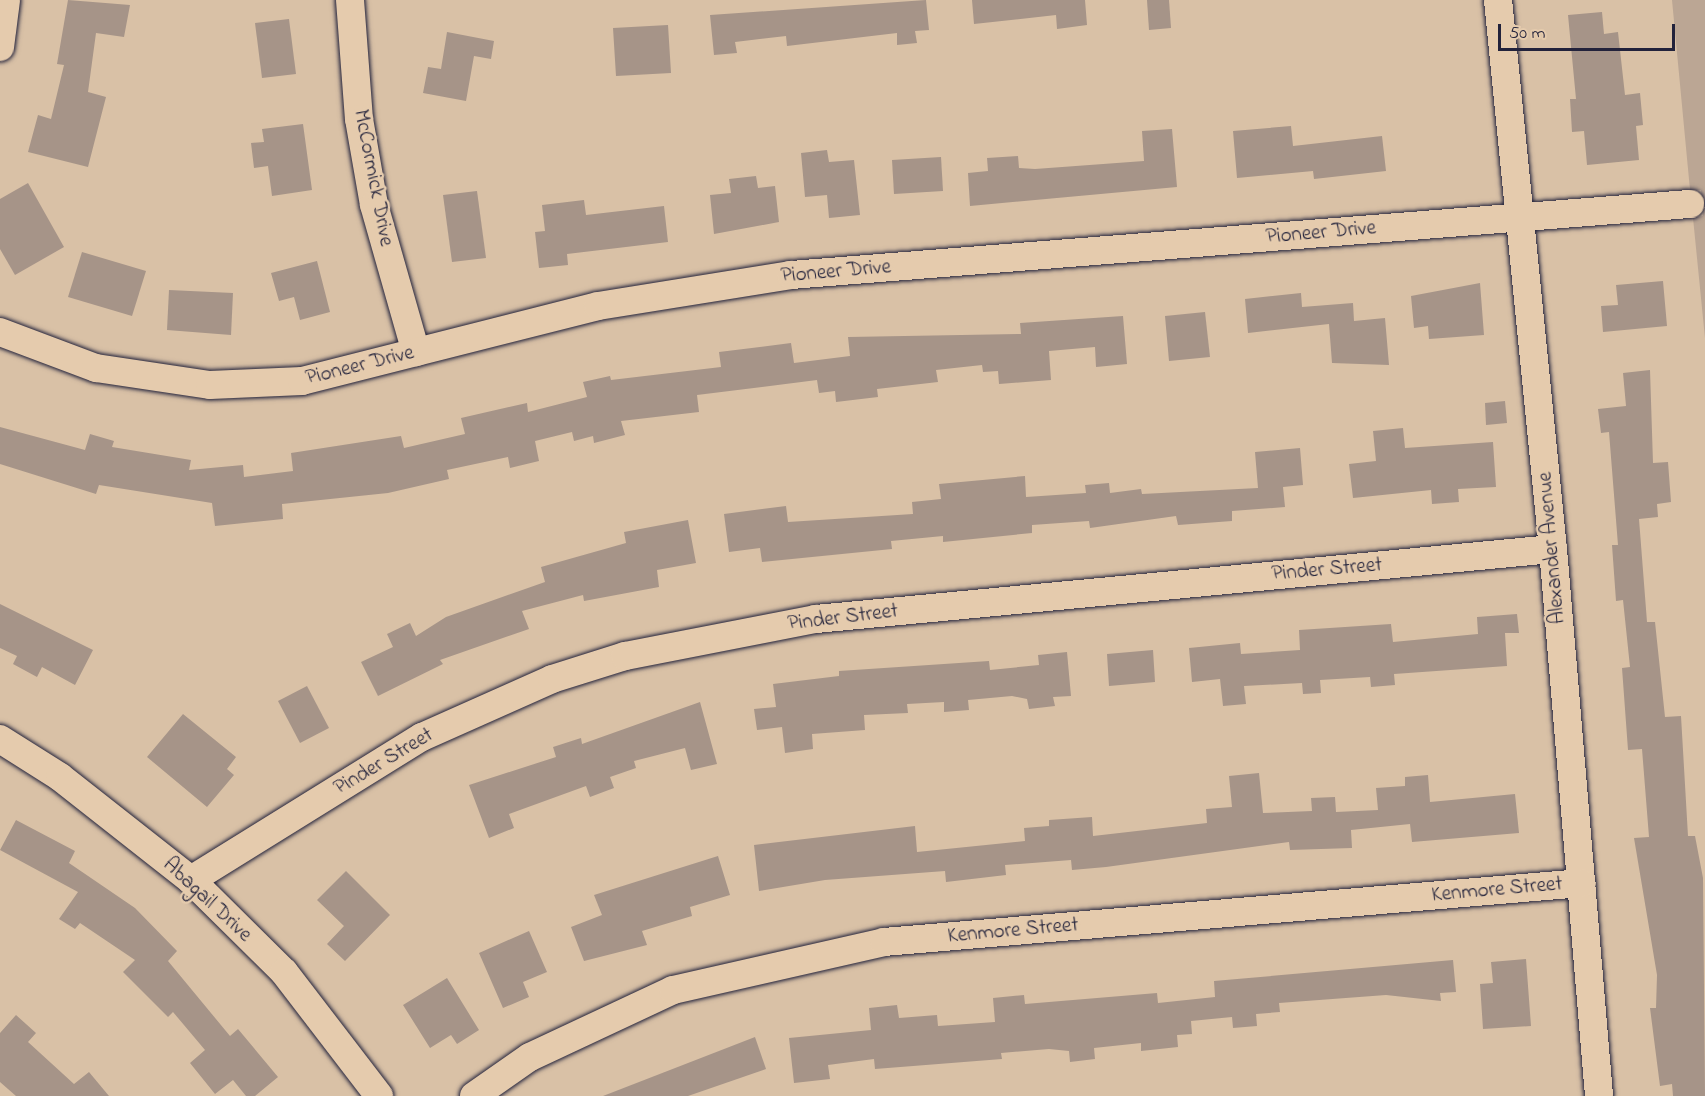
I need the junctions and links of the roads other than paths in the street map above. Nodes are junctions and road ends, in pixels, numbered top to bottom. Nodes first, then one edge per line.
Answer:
1 (6, 0) edge
2 (350, 0) edge
3 (1498, 0) edge
4 (0, 47) edge
5 (1690, 204) dead end
6 (1519, 217) junction
7 (0, 332) edge
8 (416, 352) junction
9 (1553, 549) junction
10 (0, 739) edge
11 (191, 880) junction
12 (1582, 883) junction
13 (379, 1096) edge
14 (474, 1096) edge
15 (1599, 1096) edge

1 - 4 street
2 - 8 street, McCormick Drive
3 - 6 street, Alexander Avenue
5 - 6 street, Pioneer Drive
6 - 8 street, Pioneer Drive
6 - 9 street, Alexander Avenue
7 - 8 street, Pioneer Drive
9 - 11 street, Pinder Street
9 - 12 street, Alexander Avenue
10 - 11 street, Abagail Drive
11 - 13 street, Abagail Drive
12 - 14 street, Kenmore Street
12 - 15 street, Alexander Avenue

